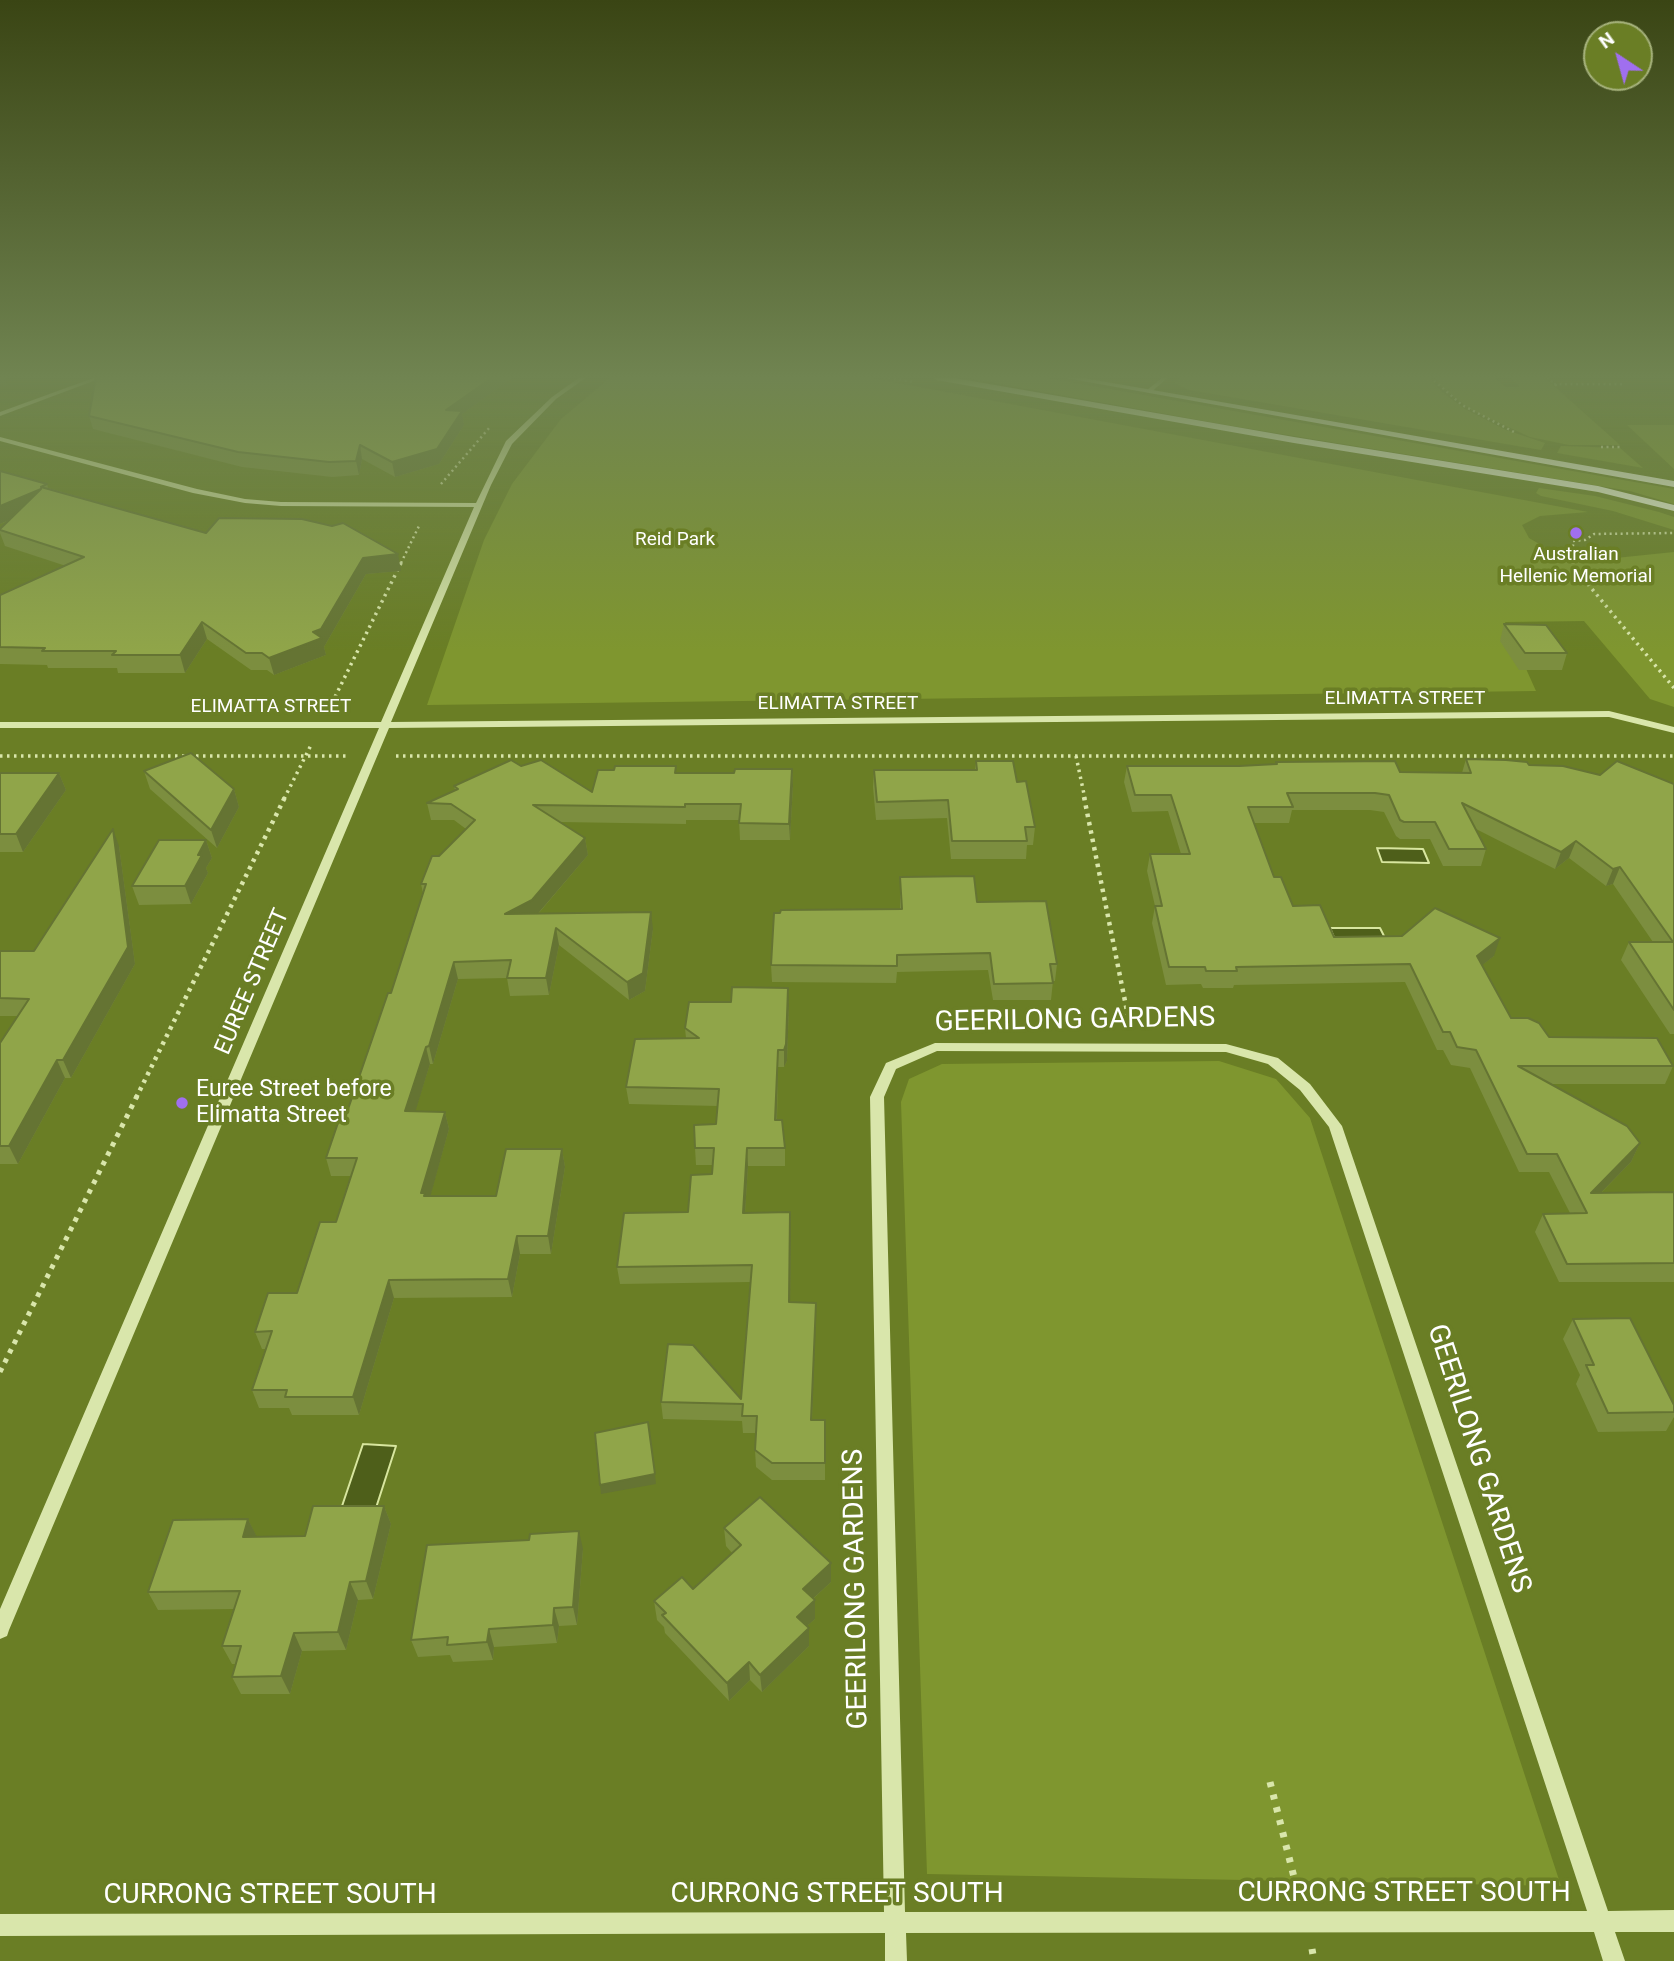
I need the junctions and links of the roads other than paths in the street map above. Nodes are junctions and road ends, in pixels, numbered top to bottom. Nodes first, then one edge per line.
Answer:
1 (115, 469) edge
2 (497, 469) edge
3 (1471, 469) edge
4 (1587, 469) edge
5 (1674, 484) edge
6 (479, 505) junction
7 (1674, 508) edge
8 (0, 724) edge
9 (386, 725) junction
10 (1674, 730) edge
11 (0, 1630) edge
12 (1600, 1921) junction
13 (1674, 1921) edge
14 (894, 1923) junction
15 (0, 1925) edge
16 (896, 1961) edge
17 (1614, 1961) edge

1 - 6 street
2 - 6 street, EUREE STREET
3 - 7 main road
4 - 5 main road
6 - 9 street, EUREE STREET
8 - 9 street, ELIMATTA STREET
9 - 10 street, ELIMATTA STREET
9 - 11 street, EUREE STREET
12 - 13 street, CURRONG STREET SOUTH
12 - 14 street, CURRONG STREET SOUTH
12 - 14 street, GEERILONG GARDENS
12 - 17 street, GEERILONG GARDENS
14 - 15 street, CURRONG STREET SOUTH
14 - 16 street, GEERILONG GARDENS

